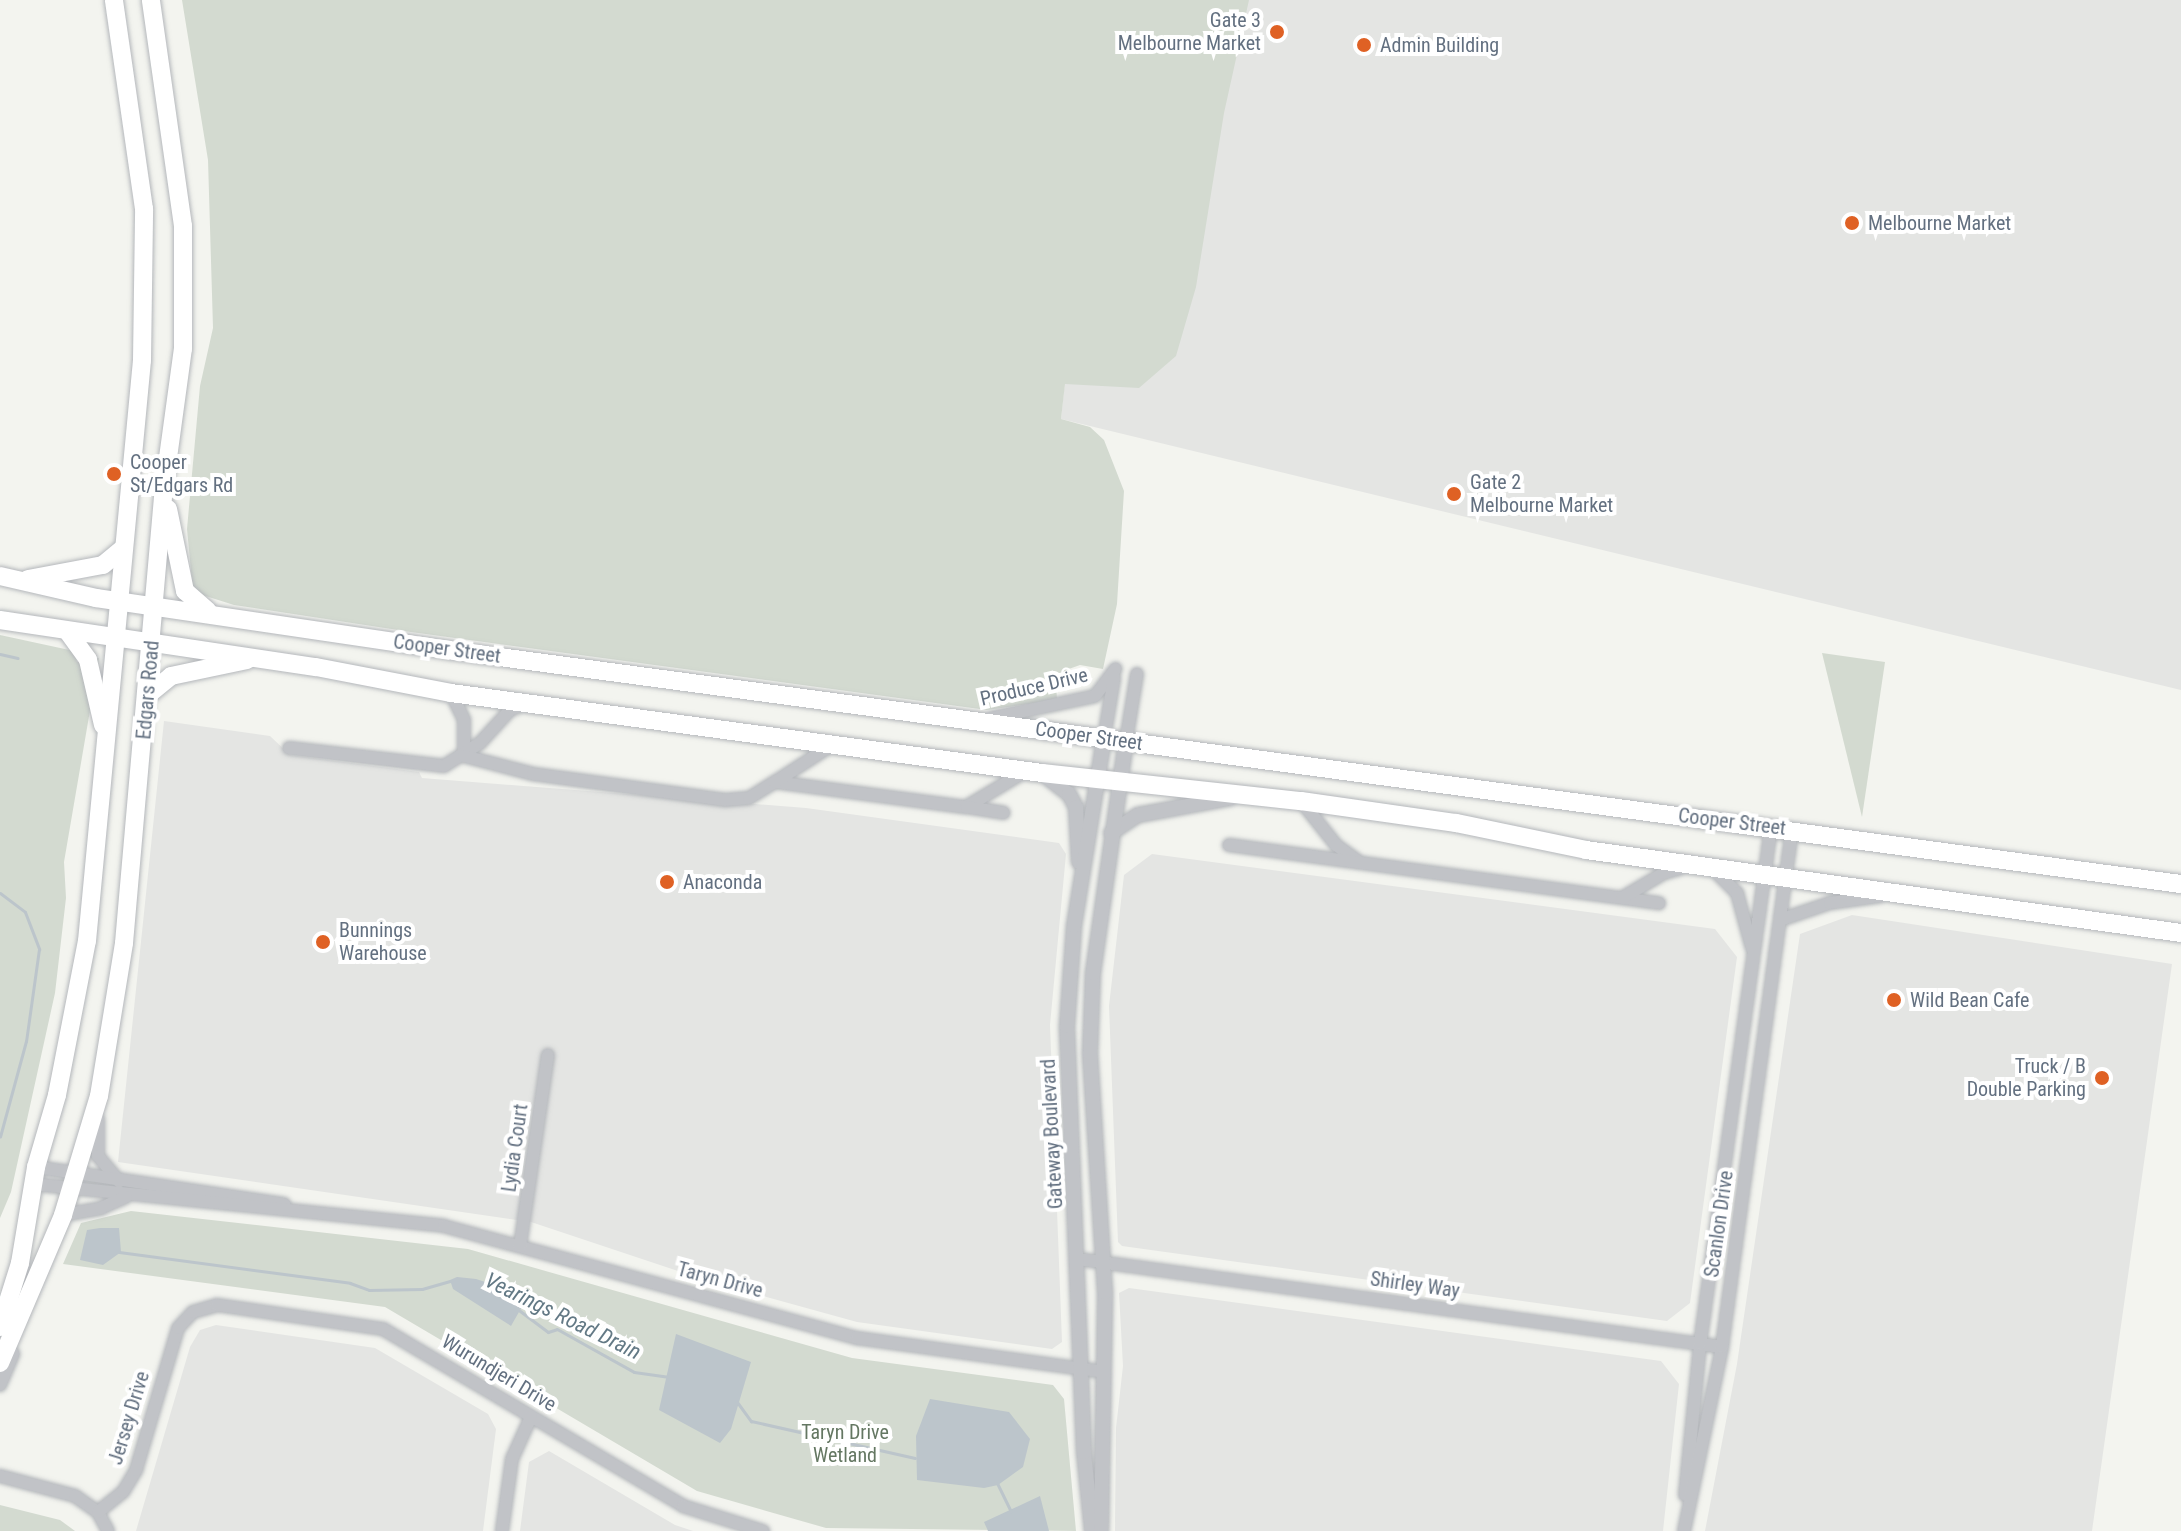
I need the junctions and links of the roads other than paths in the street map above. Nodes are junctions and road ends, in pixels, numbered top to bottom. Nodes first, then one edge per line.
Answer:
1 (114, 0) edge
2 (151, 0) edge
3 (164, 487) junction
4 (123, 548) junction
5 (8, 578) edge
6 (117, 602) junction
7 (154, 604) junction
8 (210, 613) junction
9 (0, 620) edge
10 (68, 632) junction
11 (114, 640) junction
12 (153, 642) junction
13 (258, 658) junction
14 (1137, 674) dead end
15 (451, 693) junction
16 (149, 694) junction
17 (525, 704) junction
18 (974, 720) junction
19 (106, 736) junction
20 (1104, 738) junction
21 (1126, 741) junction
22 (835, 744) junction
23 (289, 748) dead end
24 (464, 756) junction
25 (1034, 772) junction
26 (1119, 778) junction
27 (1098, 779) junction
28 (775, 782) junction
29 (1251, 795) junction
30 (1301, 801) junction
31 (966, 807) junction
32 (1004, 813) dead end
33 (1771, 828) junction
34 (1792, 830) junction
35 (1111, 833) junction
36 (1229, 845) dead end
37 (1364, 862) junction
38 (1692, 865) junction
39 (1711, 868) junction
40 (1764, 875) junction
41 (1785, 878) junction
42 (2181, 884) edge
43 (1079, 890) junction
44 (1896, 894) junction
45 (1622, 898) junction
46 (1659, 903) dead end
47 (1780, 920) junction
48 (2181, 933) edge
49 (1754, 954) junction
50 (1090, 1053) junction
51 (548, 1055) dead end
52 (1068, 1055) junction
53 (99, 1096) junction
54 (34, 1176) junction
55 (119, 1181) junction
56 (73, 1182) junction
57 (126, 1197) junction
58 (63, 1215) junction
59 (351, 1215) junction
60 (520, 1246) junction
61 (1078, 1259) junction
62 (1103, 1261) junction
63 (30, 1293) junction
64 (198, 1310) joint
65 (0, 1327) edge
66 (1700, 1344) junction
67 (1722, 1347) junction
68 (0, 1363) edge
69 (1081, 1369) junction
70 (1104, 1372) junction
71 (0, 1385) edge
72 (531, 1417) junction
73 (0, 1469) edge
74 (0, 1476) edge
75 (14, 1478) junction
76 (98, 1512) junction
77 (108, 1531) edge
78 (502, 1531) edge
79 (763, 1531) edge
80 (1092, 1531) edge
81 (1101, 1531) edge
82 (1683, 1531) edge

1 - 4 main road, Edgars Road
2 - 3 main road, Edgars Road
3 - 7 main road, Edgars Road
3 - 8 main road
4 - 5 main road
4 - 6 main road, Edgars Road
5 - 6 main road, Cooper Street
6 - 7 main road, Cooper Street
6 - 11 main road, Edgars Road
7 - 8 main road, Cooper Street
7 - 12 main road, Edgars Road
8 - 18 main road, Cooper Street
9 - 10 main road, Cooper Street
10 - 11 main road, Cooper Street
10 - 19 main road
11 - 12 main road, Cooper Street
11 - 19 main road, Edgars Road
12 - 13 main road, Cooper Street
12 - 16 main road, Edgars Road
13 - 15 main road, Cooper Street
13 - 16 main road
14 - 21 street
15 - 17 main road, Cooper Street
15 - 24 street
16 - 53 main road, Edgars Road
17 - 22 main road, Cooper Street
17 - 24 street
18 - 20 main road, Cooper Street
18 - 20 street, Produce Drive
19 - 54 main road, Edgars Road
20 - 21 main road, Cooper Street
20 - 27 street, Gateway Boulevard
21 - 26 street, Gateway Boulevard
21 - 33 main road, Cooper Street
22 - 25 main road, Cooper Street
22 - 28 street
23 - 24 street
24 - 28 street
25 - 27 main road, Cooper Street
25 - 31 street
25 - 43 street
26 - 27 main road, Cooper Street
26 - 29 main road, Cooper Street
26 - 35 street, Gateway Boulevard
27 - 43 street, Gateway Boulevard
28 - 31 street
29 - 30 main road, Cooper Street
29 - 35 street
30 - 37 street
30 - 38 main road, Cooper Street
31 - 32 street
33 - 34 main road, Cooper Street
33 - 40 street, Scanlon Drive
34 - 41 street, Scanlon Drive
34 - 42 main road, Cooper Street
35 - 50 street, Gateway Boulevard
36 - 37 street
37 - 45 street
38 - 39 main road, Cooper Street
38 - 45 street
39 - 40 main road, Cooper Street
39 - 49 street, Scanlon Drive
40 - 41 main road, Cooper Street
40 - 49 street, Scanlon Drive
41 - 44 main road, Cooper Street
41 - 47 street, Scanlon Drive
43 - 52 street, Gateway Boulevard
44 - 47 street
44 - 48 main road, Cooper Street
45 - 46 street
47 - 67 street, Scanlon Drive
49 - 66 street, Scanlon Drive
50 - 52 street
50 - 62 street, Gateway Boulevard
51 - 60 street, Lydia Court
52 - 61 street, Gateway Boulevard
53 - 55 street
53 - 56 main road, Edgars Road
54 - 56 street, Taryn Drive
54 - 65 main road, Edgars Road
55 - 56 street, Taryn Drive
55 - 59 street, Taryn Drive
56 - 57 street, Taryn Drive
56 - 58 main road, Edgars Road
57 - 58 street
57 - 59 street, Taryn Drive
58 - 63 main road, Edgars Road
59 - 60 street, Taryn Drive
60 - 69 street, Taryn Drive
61 - 62 street, Shirley Way
61 - 69 street, Gateway Boulevard
62 - 66 street, Shirley Way
62 - 70 street, Gateway Boulevard
63 - 68 main road, Edgars Road
63 - 71 street
64 - 72 street, Wurundjeri Drive
64 - 76 street, Jersey Drive
66 - 67 street, Shirley Way
66 - 82 street, Scanlon Drive
67 - 82 street, Scanlon Drive
69 - 70 street, Taryn Drive
69 - 80 street, Gateway Boulevard
70 - 81 street, Gateway Boulevard
72 - 78 street
72 - 79 street, Wurundjeri Drive
73 - 75 street
74 - 75 street
75 - 76 street
76 - 77 street

